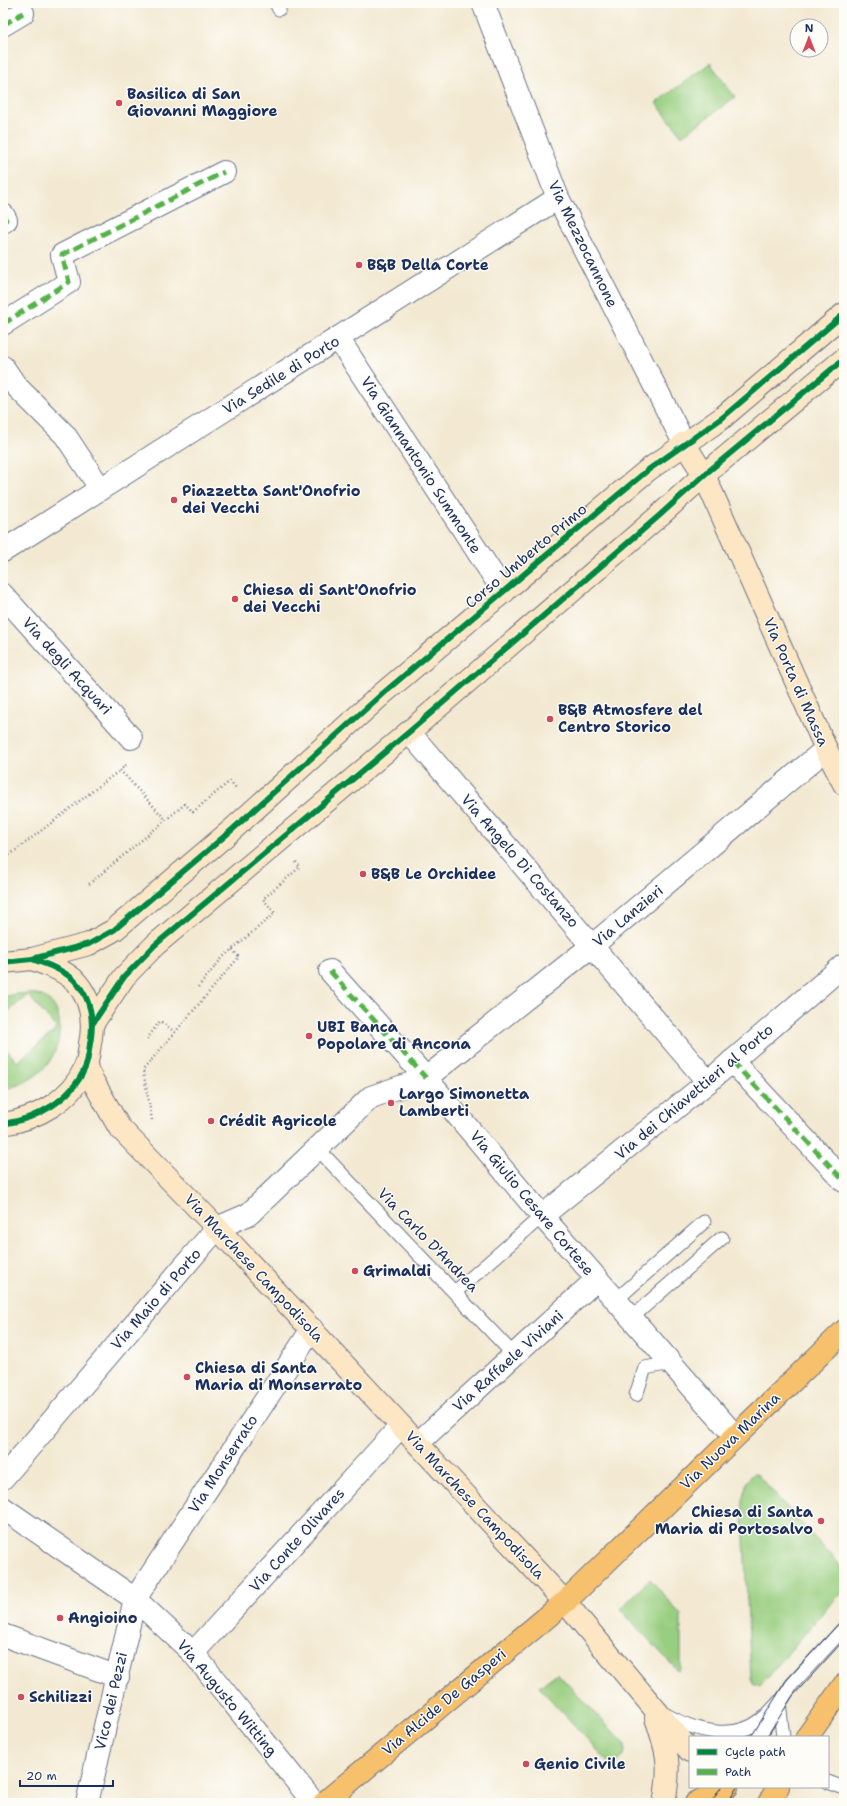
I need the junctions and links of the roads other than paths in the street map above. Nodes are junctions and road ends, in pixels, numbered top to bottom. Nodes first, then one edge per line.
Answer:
1 (483, 3) edge
2 (23, 13) dead end
3 (3, 25) edge
4 (224, 172) dead end
5 (558, 198) junction
6 (3, 215) edge
7 (3, 222) edge
8 (844, 314) edge
9 (3, 324) edge
10 (338, 338) junction
11 (844, 359) edge
12 (3, 367) edge
13 (684, 443) junction
14 (704, 476) junction
15 (100, 488) junction
16 (3, 551) edge
17 (504, 592) junction
18 (3, 595) edge
19 (409, 732) junction
20 (131, 738) road end
21 (826, 749) junction
22 (844, 784) edge
23 (593, 945) junction
24 (32, 959) junction
25 (3, 962) edge
26 (844, 965) edge
27 (330, 971) dead end
28 (93, 1023) junction
29 (732, 1061) junction
30 (85, 1067) junction
31 (426, 1078) junction
32 (708, 1082) junction
33 (3, 1124) edge
34 (317, 1148) junction
35 (844, 1181) edge
36 (542, 1216) junction
37 (704, 1222) dead end
38 (217, 1228) junction
39 (722, 1238) dead end
40 (597, 1279) junction
41 (455, 1292) junction
42 (616, 1300) junction
43 (631, 1318) junction
44 (312, 1329) junction
45 (844, 1331) edge
46 (515, 1356) junction
47 (671, 1363) junction
48 (636, 1395) dead end
49 (401, 1426) junction
50 (734, 1436) junction
51 (418, 1442) junction
52 (3, 1478) edge
53 (3, 1508) edge
54 (135, 1599) junction
55 (565, 1602) junction
56 (844, 1628) edge
57 (3, 1635) edge
58 (193, 1653) junction
59 (118, 1678) junction
60 (844, 1685) edge
61 (779, 1702) junction
62 (653, 1707) junction
63 (759, 1736) edge
64 (782, 1736) edge
65 (808, 1736) edge
66 (689, 1750) edge
67 (829, 1782) edge
68 (777, 1788) edge
69 (844, 1788) edge
70 (721, 1792) edge
71 (87, 1803) edge
72 (314, 1803) edge
73 (324, 1803) edge
74 (664, 1803) edge
75 (696, 1803) edge
76 (769, 1803) edge

1 - 5 street, Via Mezzocannone
2 - 3 street
4 - 9 street
5 - 10 street, Via Sedile di Porto
5 - 13 street, Via Mezzocannone
6 - 7 street
8 - 13 main road, Corso Umberto Primo
10 - 15 street, Via Sedile di Porto
10 - 17 street, Via Giannantonio Summonte
11 - 14 main road
12 - 15 street
13 - 14 main road, Via Mezzocannone
13 - 17 main road, Corso Umberto Primo
14 - 19 main road
14 - 21 main road, Via Porta di Massa
15 - 16 street, Via Sedile di Porto
17 - 24 main road, Corso Umberto Primo
18 - 20 street, Via degli Acquari
19 - 23 street, Via Angelo Di Costanzo
19 - 28 main road
21 - 22 main road, Via Porta di Massa
21 - 23 street, Via Lanzieri
23 - 31 street, Via Lanzieri
23 - 32 street, Via Angelo Di Costanzo
24 - 25 main road, Corso Umberto Primo
24 - 28 main road
26 - 29 street, Via dei Chiavettieri al Porto
27 - 31 street, Via Giulio Cesare Cortese
28 - 30 main road
29 - 32 street, Via dei Chiavettieri al Porto
29 - 35 street
30 - 33 main road
30 - 38 main road, Via Marchese Campodisola
31 - 34 street, Via Maio di Porto
31 - 36 street, Via Giulio Cesare Cortese
32 - 36 street, Via dei Chiavettieri al Porto
34 - 38 street, Via Maio di Porto
34 - 41 lane, Via Carlo D'Andrea
36 - 40 street, Via Giulio Cesare Cortese
36 - 41 lane
37 - 42 lane
38 - 44 main road, Via Marchese Campodisola
38 - 52 street, Via Maio di Porto
39 - 43 lane
40 - 42 street, Via Giulio Cesare Cortese
40 - 46 street, Via Raffaele Viviani
41 - 46 lane, Via Carlo D'Andrea
42 - 43 street, Via Giulio Cesare Cortese
43 - 47 street, Via Giulio Cesare Cortese
44 - 49 main road, Via Marchese Campodisola
44 - 54 street, Via Monserrato
45 - 50 main road, Via Nuova Marina
46 - 51 street, Via Raffaele Viviani
47 - 48 lane
47 - 50 street, Via Giulio Cesare Cortese
49 - 51 main road, Via Marchese Campodisola
49 - 58 street, Via Conte Olivares
50 - 55 main road, Via Nuova Marina
51 - 55 main road, Via Marchese Campodisola
53 - 54 street, Via Augusto Witting
54 - 58 street, Via Augusto Witting
54 - 59 street, Vico dei Pezzi
55 - 62 main road, Via Marchese Campodisola
55 - 73 main road, Via Alcide De Gasperi
56 - 61 lane
57 - 59 street
58 - 72 street, Via Augusto Witting
59 - 71 street, Vico dei Pezzi
60 - 65 main road
61 - 62 lane
61 - 63 lane
61 - 64 lane
62 - 66 main road, Via Marchese Campodisola
62 - 74 main road
67 - 69 lane
68 - 76 main road
70 - 75 main road

